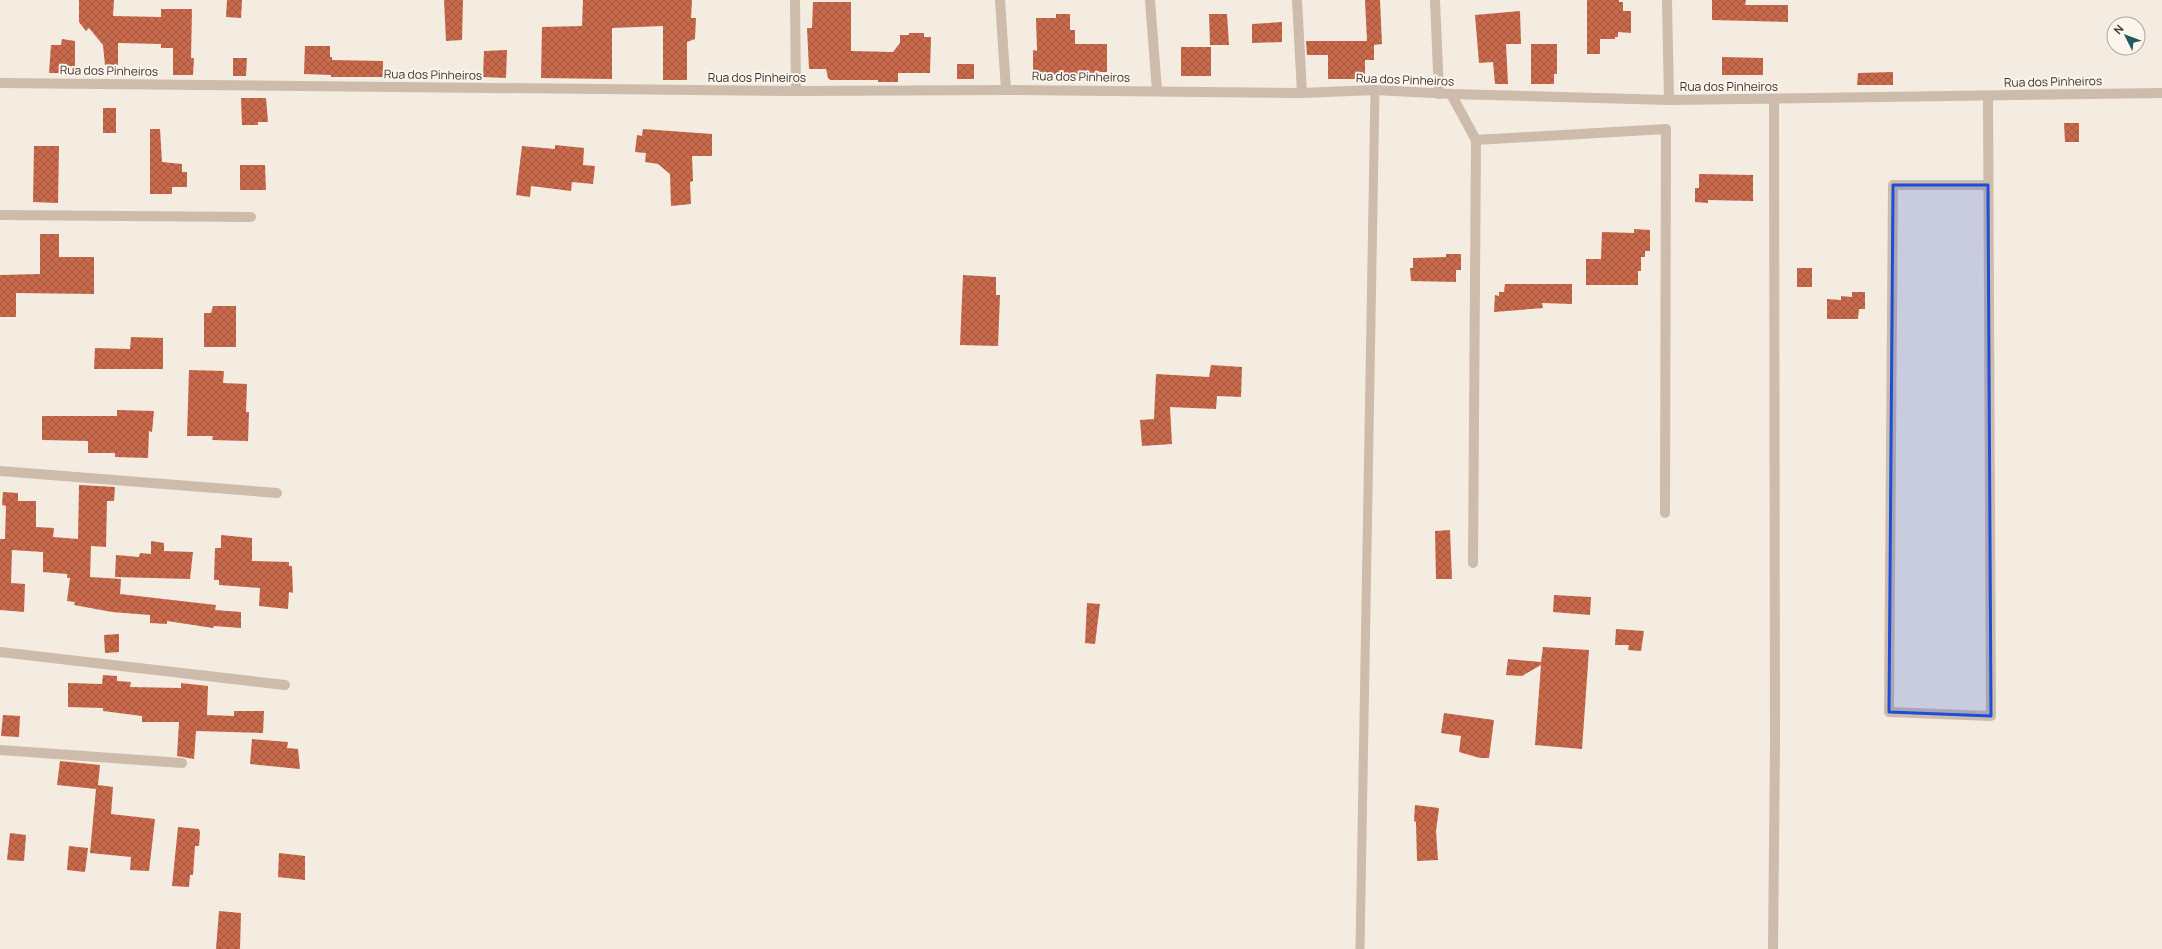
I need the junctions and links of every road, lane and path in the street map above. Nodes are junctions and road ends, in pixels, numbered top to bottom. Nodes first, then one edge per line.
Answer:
1 (795, 0) edge
2 (1000, 0) edge
3 (1150, 0) edge
4 (1297, 0) edge
5 (1435, 0) edge
6 (1667, 0) edge
7 (0, 83) edge
8 (1006, 90) junction
9 (1375, 90) junction
10 (796, 91) junction
11 (1157, 91) junction
12 (1302, 93) junction
13 (2162, 93) edge
14 (1439, 94) junction
15 (1451, 94) junction
16 (1988, 96) junction
17 (1669, 100) junction
18 (1774, 100) junction
19 (1476, 140) junction
20 (1988, 186) junction
21 (0, 215) edge
22 (251, 217) dead end
23 (0, 472) edge
24 (277, 493) dead end
25 (1665, 513) dead end
26 (1473, 563) dead end
27 (0, 652) edge
28 (285, 685) dead end
29 (0, 750) edge
30 (182, 763) dead end
31 (1360, 949) edge
32 (1773, 949) edge

1 - 10 street
2 - 8 street
3 - 11 street
4 - 12 street
5 - 14 street
6 - 17 street
7 - 10 street, Rua dos Pinheiros
8 - 10 street, Rua dos Pinheiros
8 - 11 street, Rua dos Pinheiros
9 - 12 street, Rua dos Pinheiros
9 - 14 street, Rua dos Pinheiros
9 - 31 lane
11 - 12 street, Rua dos Pinheiros
13 - 16 street, Rua dos Pinheiros
14 - 15 street, Rua dos Pinheiros
15 - 17 street, Rua dos Pinheiros
15 - 19 street
16 - 18 street, Rua dos Pinheiros
16 - 20 street
17 - 18 street, Rua dos Pinheiros
18 - 32 street
19 - 25 street
19 - 26 street
20 - 20 street
21 - 22 street
23 - 24 street
27 - 28 street
29 - 30 street

